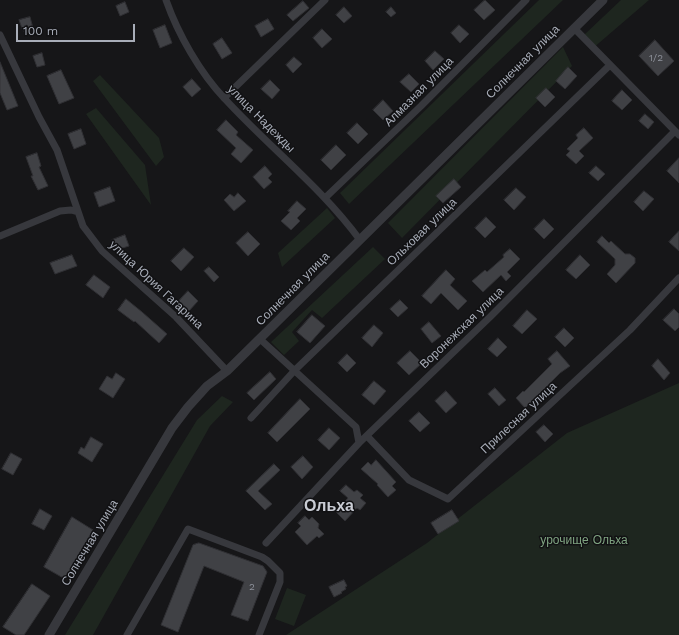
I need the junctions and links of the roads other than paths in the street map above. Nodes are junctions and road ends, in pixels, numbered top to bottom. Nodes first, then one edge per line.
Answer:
1 (166, 0) edge
2 (325, 0) edge
3 (526, 0) edge
4 (603, 0) edge
5 (574, 28) junction
6 (0, 35) edge
7 (610, 65) junction
8 (224, 98) junction
9 (677, 133) edge
10 (325, 198) junction
11 (78, 212) junction
12 (0, 236) edge
13 (360, 240) junction
14 (679, 278) edge
15 (260, 339) junction
16 (295, 370) junction
17 (227, 371) junction
18 (251, 418) dead end
19 (367, 436) junction
20 (360, 443) junction
21 (266, 544) dead end
22 (49, 635) edge
23 (127, 635) edge
24 (259, 635) edge

1 - 8 street, улица Надежды
2 - 8 street
3 - 10 street, Алмазная улица
4 - 5 street, Солнечная улица
5 - 7 street
5 - 13 street, Солнечная улица
6 - 11 street, улица Юрия Гагарина
7 - 9 street
7 - 16 street, Ольховая улица
8 - 10 street, улица Надежды
9 - 19 street, Воронежская улица
10 - 13 street, улица Надежды
11 - 12 street
11 - 17 street, улица Юрия Гагарина
13 - 15 street, Солнечная улица
14 - 19 street, Прилесная улица
15 - 16 street
15 - 17 street, Солнечная улица
16 - 18 street, Ольховая улица
16 - 20 street
17 - 22 street, Солнечная улица
19 - 20 street, Воронежская улица
20 - 21 street, Воронежская улица
23 - 24 street

